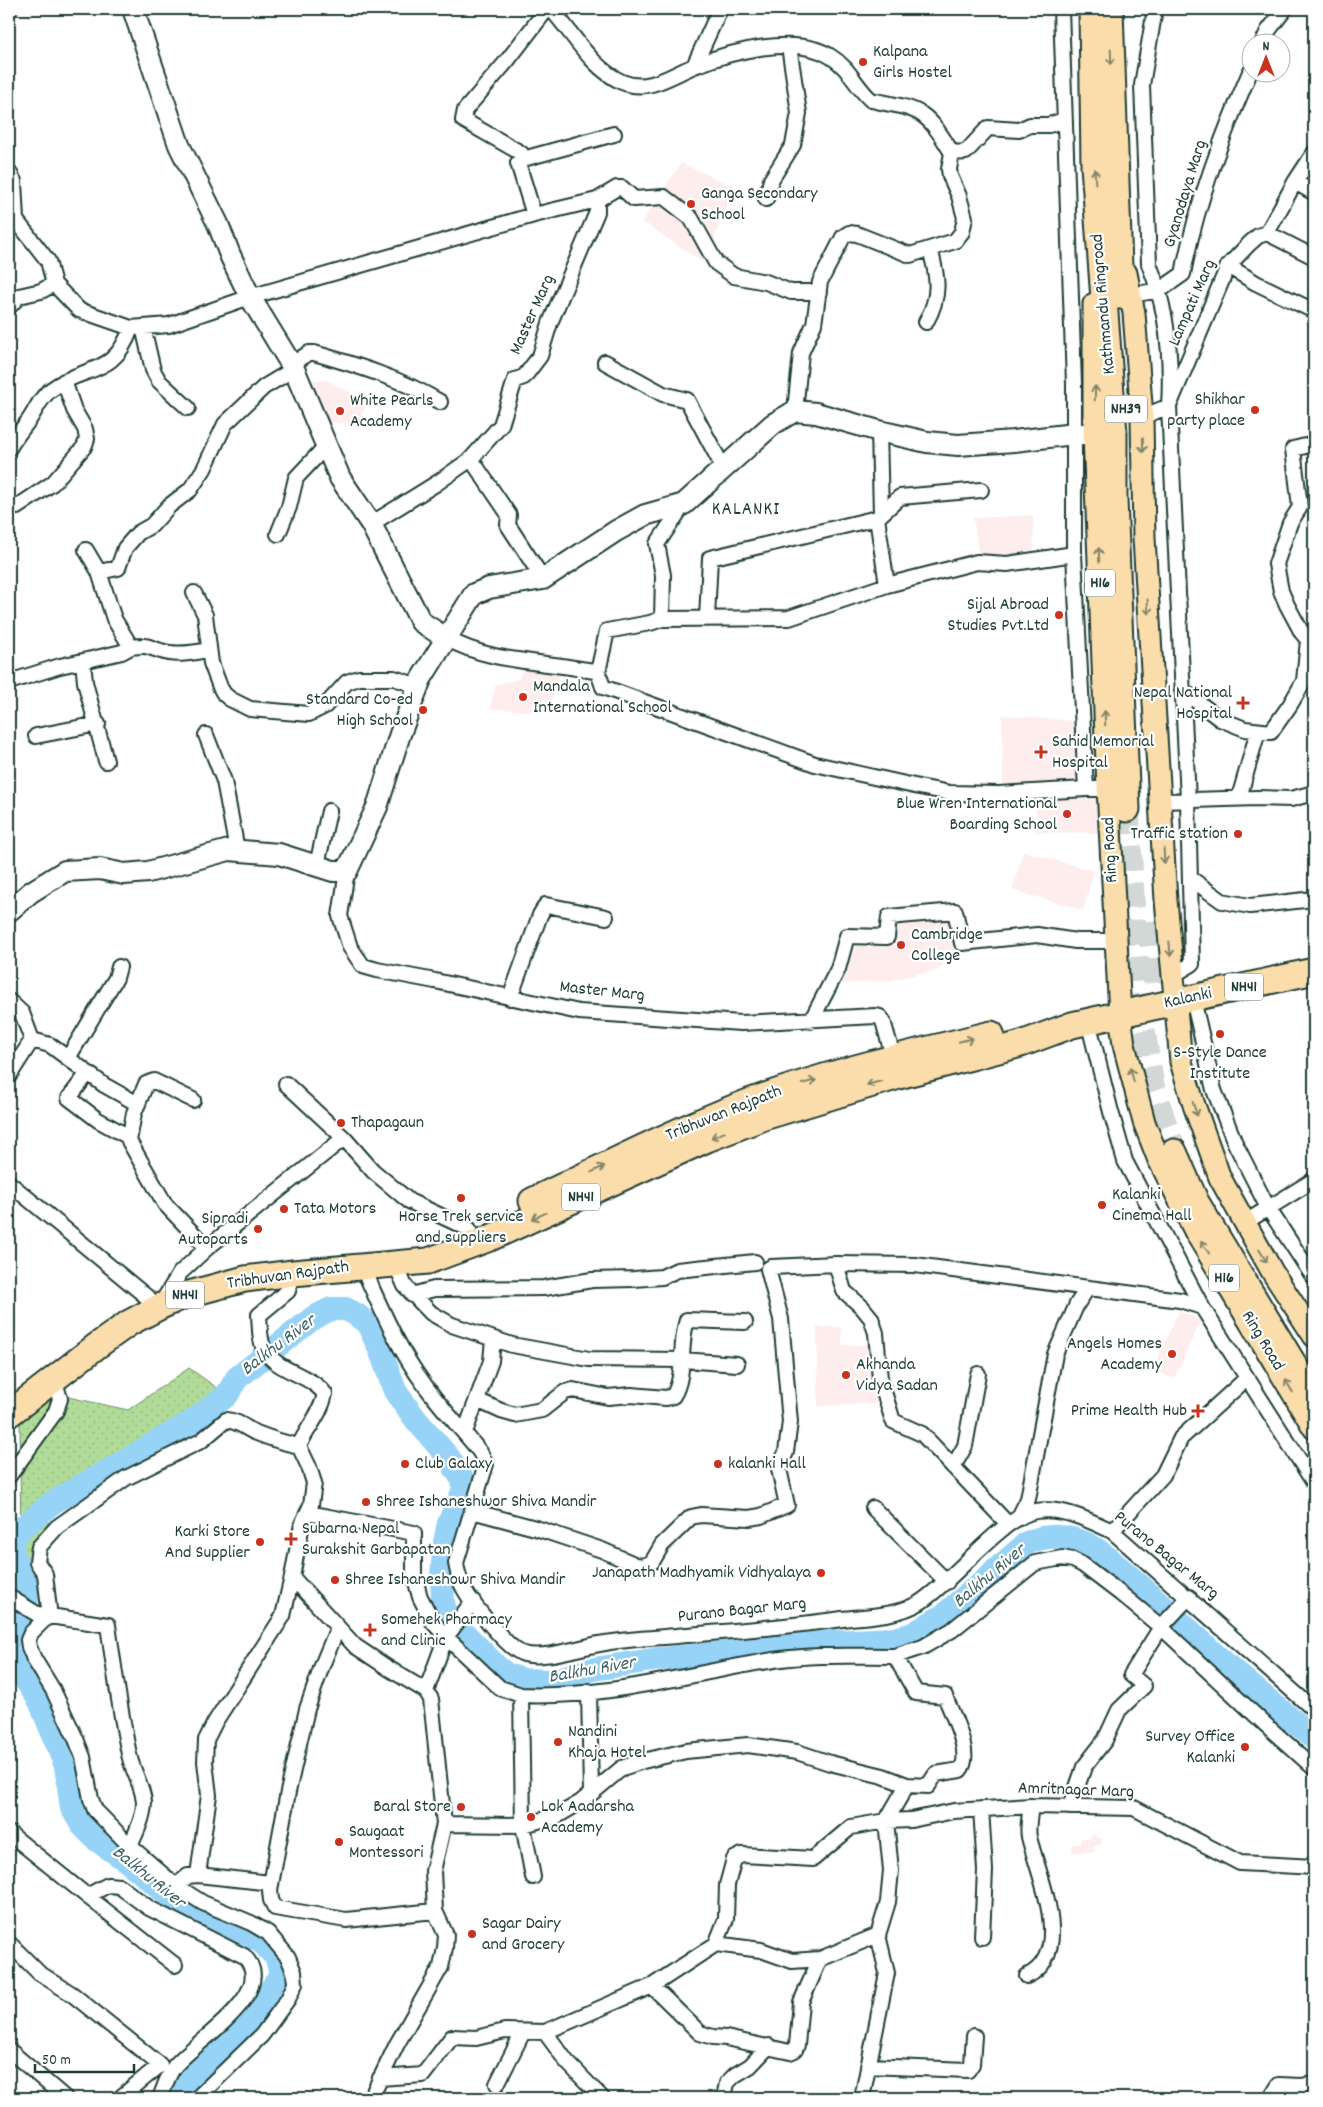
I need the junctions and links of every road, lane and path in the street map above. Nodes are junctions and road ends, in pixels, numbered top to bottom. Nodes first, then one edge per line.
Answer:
1 (133, 9) edge
2 (549, 9) edge
3 (720, 9) edge
4 (1061, 9) edge
5 (1092, 9) edge
6 (1110, 9) edge
7 (1155, 9) edge
8 (1285, 9) edge
9 (1268, 32) edge
10 (789, 46) junction
11 (694, 66) junction
12 (1246, 82) edge
13 (1064, 120) junction
14 (614, 134) dead end
15 (952, 153) junction
16 (1314, 153) edge
17 (523, 159) junction
18 (9, 172) edge
19 (1295, 182) junction
20 (1314, 193) edge
21 (766, 199) dead end
22 (597, 200) junction
23 (534, 214) junction
24 (1107, 224) junction
25 (1268, 233) junction
26 (930, 249) junction
27 (1314, 257) edge
28 (1228, 266) junction
29 (54, 284) junction
30 (1160, 290) junction
31 (819, 292) junction
32 (1131, 295) junction
33 (250, 297) junction
34 (9, 307) edge
35 (1314, 311) edge
36 (926, 322) dead end
37 (137, 327) junction
38 (605, 362) dead end
39 (292, 367) junction
40 (64, 381) junction
41 (440, 402) dead end
42 (1169, 406) junction
43 (188, 408) dead end
44 (795, 411) junction
45 (1142, 418) junction
46 (879, 431) junction
47 (1084, 434) junction
48 (1314, 444) edge
49 (326, 446) junction
50 (9, 448) edge
51 (471, 459) junction
52 (724, 470) junction
53 (981, 490) dead end
54 (684, 504) junction
55 (17, 507) dead end
56 (879, 516) junction
57 (371, 524) junction
58 (278, 534) dead end
59 (86, 550) dead end
60 (1074, 554) junction
61 (99, 572) junction
62 (543, 579) junction
63 (887, 585) junction
64 (194, 593) dead end
65 (707, 618) junction
66 (662, 619) junction
67 (1311, 635) edge
68 (446, 638) junction
69 (131, 647) junction
70 (208, 650) junction
71 (83, 662) junction
72 (598, 672) junction
73 (9, 682) edge
74 (418, 686) junction
75 (1182, 690) junction
76 (98, 724) junction
77 (1258, 731) junction
78 (206, 735) dead end
79 (36, 736) dead end
80 (106, 761) dead end
81 (1086, 789) junction
82 (1108, 789) junction
83 (1314, 793) edge
84 (1239, 798) junction
85 (1188, 800) junction
86 (1143, 806) junction
87 (329, 811) dead end
88 (237, 850) junction
89 (317, 865) junction
90 (347, 871) junction
91 (1190, 878) junction
92 (1314, 899) edge
93 (9, 911) edge
94 (606, 917) dead end
95 (1116, 941) junction
96 (120, 966) dead end
97 (1314, 971) edge
98 (1172, 976) junction
99 (510, 998) junction
100 (1184, 1000) junction
101 (9, 1001) edge
102 (1120, 1014) junction
103 (810, 1021) junction
104 (1080, 1023) junction
105 (32, 1040) junction
106 (68, 1058) junction
107 (896, 1067) junction
108 (88, 1073) junction
109 (9, 1076) edge
110 (286, 1084) dead end
111 (193, 1100) dead end
112 (138, 1104) junction
113 (129, 1136) junction
114 (344, 1138) junction
115 (1314, 1180) edge
116 (9, 1183) edge
117 (1268, 1208) junction
118 (1244, 1223) junction
119 (469, 1229) junction
120 (207, 1248) junction
121 (756, 1262) dead end
122 (395, 1263) junction
123 (836, 1264) junction
124 (362, 1266) junction
125 (293, 1273) junction
126 (1314, 1278) edge
127 (1087, 1289) junction
128 (412, 1295) junction
129 (159, 1307) junction
130 (1202, 1307) junction
131 (745, 1322) dead end
132 (1314, 1336) edge
133 (493, 1340) junction
134 (682, 1360) junction
135 (738, 1364) dead end
136 (1314, 1372) edge
137 (978, 1374) dead end
138 (54, 1378) junction
139 (1246, 1379) junction
140 (1314, 1398) edge
141 (477, 1400) junction
142 (9, 1414) edge
143 (1314, 1428) edge
144 (465, 1432) junction
145 (299, 1446) junction
146 (952, 1468) junction
147 (9, 1476) edge
148 (1314, 1483) edge
149 (873, 1508) dead end
150 (472, 1511) junction
151 (308, 1513) junction
152 (1020, 1515) junction
153 (1008, 1524) junction
154 (1112, 1531) junction
155 (292, 1577) junction
156 (946, 1582) junction
157 (11, 1599) edge
158 (1186, 1600) junction
159 (471, 1604) junction
160 (42, 1616) junction
161 (1162, 1626) junction
162 (338, 1627) junction
163 (449, 1634) junction
164 (895, 1656) junction
165 (426, 1691) junction
166 (589, 1691) junction
167 (521, 1695) junction
168 (1313, 1708) edge
169 (1314, 1768) edge
170 (907, 1785) junction
171 (590, 1793) junction
172 (1031, 1806) junction
173 (1070, 1807) junction
174 (981, 1809) junction
175 (886, 1821) junction
176 (444, 1824) junction
177 (523, 1825) junction
178 (9, 1833) edge
179 (130, 1846) junction
180 (1314, 1867) edge
181 (198, 1875) junction
182 (533, 1877) dead end
183 (271, 1883) junction
184 (176, 1886) junction
185 (86, 1896) junction
186 (435, 1910) junction
187 (878, 1935) junction
188 (982, 1937) dead end
189 (9, 1943) edge
190 (716, 1944) junction
191 (820, 1959) junction
192 (175, 1965) dead end
193 (1027, 1976) dead end
194 (652, 1986) junction
195 (523, 2032) junction
196 (545, 2032) junction
197 (974, 2036) dead end
198 (769, 2046) junction
199 (9, 2050) edge
200 (167, 2066) junction
201 (868, 2066) junction
202 (380, 2078) junction
203 (497, 2084) dead end
204 (1314, 2084) edge
205 (65, 2098) edge
206 (120, 2098) edge
207 (160, 2098) edge
208 (197, 2098) edge
209 (371, 2098) edge
210 (602, 2098) edge
211 (724, 2098) edge
212 (862, 2098) edge
213 (1271, 2098) edge

1 - 33 street
2 - 11 street
2 - 17 street
3 - 11 street
4 - 13 street
24 -> 5 highway, Kathmandu Ringroad / NH39
6 -> 24 highway, Kathmandu Ringroad / NH39
7 - 30 street
8 - 9 street
10 - 11 street
10 - 15 street
10 - 21 street
12 - 30 street, Gyanodaya Marg
13 - 15 street
13 - 47 street
14 - 17 street
15 - 26 street
16 - 19 street
17 - 23 street
18 - 29 street
19 - 20 street
19 - 25 street
22 - 23 street
22 - 31 street
22 - 51 street, Master Marg
23 - 33 street
24 - 32 main road
47 -> 24 main road, Ring Road / H16
24 - 86 highway, Kathmandu Ringroad / NH39
25 - 27 street
25 - 28 street, Lampati Marg
26 - 31 street
26 - 36 street
28 - 35 street
28 - 42 street, Lampati Marg
29 - 34 street
29 - 37 street
30 - 32 street, Gyanodaya Marg
30 - 42 street
31 - 44 street
32 - 45 main road
33 - 37 street
33 - 39 street
37 - 40 street
37 - 43 street
38 - 52 street
39 - 41 street
39 - 49 street
39 - 61 street
40 - 50 street
40 - 55 street
42 - 45 street
42 - 75 street
44 - 46 street
44 - 52 street
45 -> 86 main road
46 - 47 street
46 - 56 street
47 - 60 street
82 -> 47 main road, Ring Road / H16
48 - 67 street
49 - 57 street
49 - 58 street
51 - 57 street, Master Marg
51 - 62 street
52 - 54 street
53 - 56 street
54 - 62 street
54 - 66 street
56 - 63 street
56 - 65 street
57 - 68 street
59 - 61 street
60 - 63 street
60 - 81 street
61 - 69 street
62 - 68 street
63 - 65 street
64 - 70 street
65 - 66 street
66 - 72 street
67 - 77 street
68 - 72 street
68 - 74 street
69 - 70 street
69 - 71 street
70 - 74 street
71 - 73 street
71 - 76 street
72 - 81 street
74 - 90 street
75 - 77 street
75 - 85 street
76 - 79 street
76 - 80 street
77 - 84 street
78 - 88 street
81 - 82 street
82 - 95 main road, Ring Road / H16
83 - 84 street
84 - 85 street
85 - 86 street
85 - 91 street
86 -> 98 main road
87 - 89 street
88 - 89 street
88 - 93 street
89 - 90 street
90 - 99 street, Master Marg
91 - 92 street
91 - 98 street
94 - 99 street
95 - 102 main road, Ring Road / H16
95 - 103 street
96 - 106 street
97 - 100 highway, Kalanki / NH41
98 - 100 main road
99 - 103 street, Master Marg
100 - 102 highway, Kalanki / NH41
100 - 117 street
100 -> 118 main road
101 - 105 street
102 - 104 highway, Tribhuvan Rajpath / NH41
143 -> 102 main road, Ring Road / H16
103 - 107 street, Master Marg
104 - 107 highway, Tribhuvan Rajpath / NH41
104 - 130 street
105 - 106 street
105 - 109 street
106 - 108 street
119 -> 107 highway, Tribhuvan Rajpath / NH41
107 -> 122 highway, Tribhuvan Rajpath / NH41
108 - 112 street
108 - 113 street
110 - 114 street
111 - 112 street
112 - 113 street
113 - 120 street
114 - 119 street
114 - 120 street
115 - 117 street
116 - 129 street
117 - 118 street
117 - 126 street
118 -> 132 main road
119 - 122 highway, Tribhuvan Rajpath / NH41
120 - 129 street
121 - 128 street
122 - 124 highway, Tribhuvan Rajpath / NH41
122 - 128 street
123 - 127 street
123 - 146 street
123 - 150 street
124 - 125 highway, Tribhuvan Rajpath / NH41
124 - 144 street, Purano Bagar Marg
125 - 129 highway, Tribhuvan Rajpath / NH41
125 - 145 street
127 - 130 street
127 - 152 street
128 - 133 street
129 - 138 highway, Tribhuvan Rajpath / NH41
130 - 139 street
131 - 134 street
133 - 134 street
133 - 141 street
134 - 135 street
134 - 141 street
136 - 140 highway
137 - 146 street
138 - 142 highway, Tribhuvan Rajpath / NH41
138 - 147 street
139 - 148 street
139 - 154 street
141 - 144 street
144 - 150 street, Purano Bagar Marg
145 - 151 street
145 - 160 street
146 - 153 street
149 - 156 street
150 - 159 street, Purano Bagar Marg
151 - 155 street
151 - 163 street
152 - 153 street, Purano Bagar Marg
152 - 154 street, Purano Bagar Marg
153 - 156 street, Purano Bagar Marg
154 - 158 street, Purano Bagar Marg
155 - 162 street
155 - 181 street
156 - 159 street, Purano Bagar Marg
157 - 160 street
158 - 161 street
158 - 168 street, Purano Bagar Marg
159 - 163 street
160 - 179 street
160 - 179 street
161 - 164 street
161 - 169 street
161 - 173 street
162 - 165 street
162 - 183 street
163 - 165 street
163 - 167 street
164 - 166 street
164 - 170 street
165 - 176 street
166 - 167 street
166 - 171 street
167 - 177 street
170 - 171 street
170 - 175 street
171 - 177 street
172 - 173 street, Amritnagar Marg
172 - 174 street, Amritnagar Marg
172 - 193 street
173 - 180 street, Amritnagar Marg
174 - 175 street, Amritnagar Marg
174 - 188 street
175 - 187 street
175 - 190 street, Amritnagar Marg
176 - 177 street
176 - 186 street
177 - 182 street
178 - 185 street
179 - 184 street
181 - 183 street
181 - 184 street
183 - 186 street
184 - 208 street
185 - 192 street
185 - 200 street
186 - 202 street
187 - 191 street
187 - 201 street
189 - 200 street
190 - 191 street
190 - 194 street
191 - 198 street
194 - 196 street
194 - 198 street
195 - 196 street
195 - 202 street
195 - 203 street
196 - 210 street
197 - 201 street
198 - 211 street
199 - 205 street
200 - 206 street
200 - 207 street
201 - 212 street
202 - 209 street
204 - 213 street

